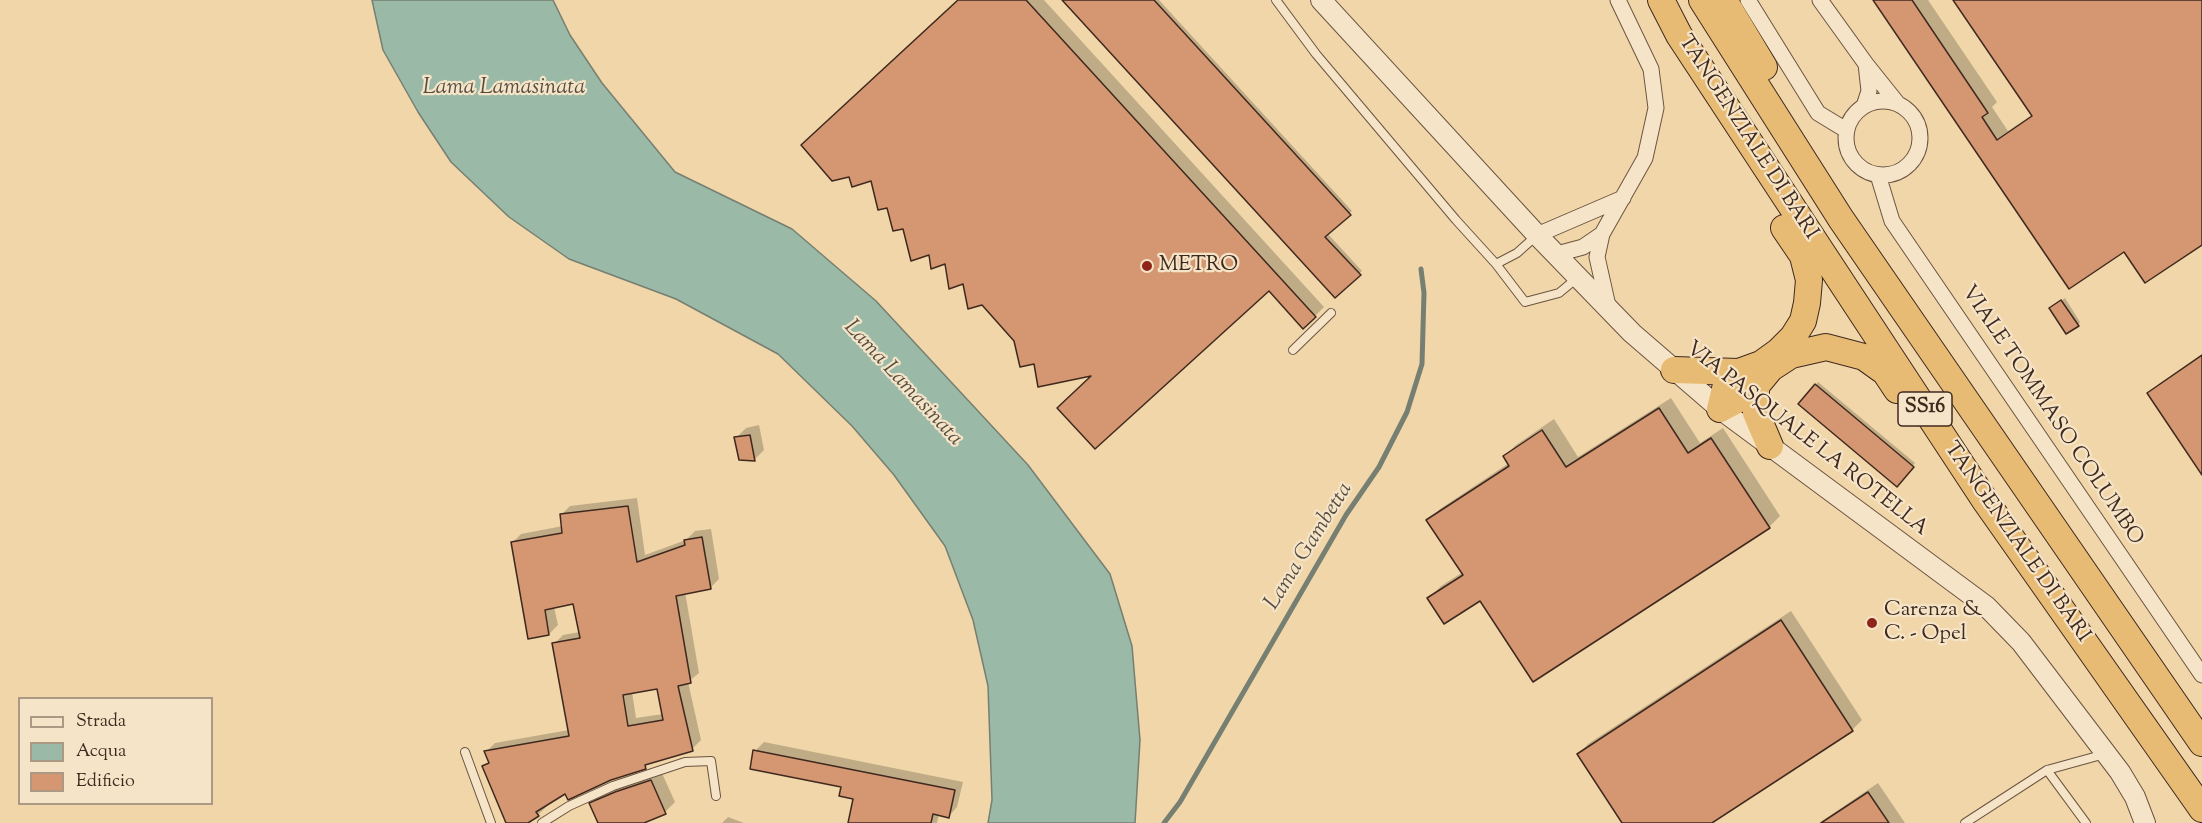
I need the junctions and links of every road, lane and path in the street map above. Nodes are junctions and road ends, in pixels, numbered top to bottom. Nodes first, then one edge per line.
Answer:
1 (1276, 0) edge
2 (1321, 0) edge
3 (1618, 0) edge
4 (1661, 0) edge
5 (1702, 0) edge
6 (1724, 0) edge
7 (1748, 0) edge
8 (1820, 0) edge
9 (1866, 64) junction
10 (1898, 104) junction
11 (1864, 106) junction
12 (1773, 114) junction
13 (1846, 130) junction
14 (1761, 161) junction
15 (1878, 175) junction
16 (1623, 198) junction
17 (1602, 234) junction
18 (1537, 235) junction
19 (1557, 254) junction
20 (1496, 264) junction
21 (1577, 278) junction
22 (1608, 306) junction
23 (1331, 313) dead end
24 (1293, 350) dead end
25 (1674, 370) junction
26 (1748, 379) junction
27 (1720, 409) junction
28 (1770, 447) junction
29 (1986, 502) junction
30 (2202, 675) edge
31 (2202, 743) edge
32 (465, 752) dead end
33 (2107, 754) junction
34 (2047, 770) junction
35 (716, 796) dead end
36 (2202, 809) edge
37 (491, 823) edge
38 (542, 823) edge
39 (1965, 823) edge
40 (2086, 823) edge
41 (2145, 823) edge

1 - 20 lane
2 - 18 street, VIA PASQUALE LA ROTELLA
3 - 16 street
4 - 14 highway, TANGENZIALE DI BARI / SS16
5 - 12 highway, TANGENZIALE DI BARI / SS16
6 - 12 highway
7 - 13 street
8 - 9 street
9 - 10 street
9 - 11 street
10 - 11 street
10 - 15 street
11 - 13 street
12 - 31 highway, TANGENZIALE DI BARI / SS16
13 - 15 street
14 - 26 highway
14 - 29 highway, TANGENZIALE DI BARI / SS16
15 - 30 street, VIALE TOMMASO COLUMBO
16 - 17 street
16 - 18 street
17 - 19 street
17 - 22 street
18 - 19 street, VIA PASQUALE LA ROTELLA
18 - 20 lane
19 - 21 street, VIA PASQUALE LA ROTELLA
20 - 21 lane
21 - 22 street, VIA PASQUALE LA ROTELLA
22 - 25 street, VIA PASQUALE LA ROTELLA
23 - 24 lane
25 - 26 highway
25 - 27 street, VIA PASQUALE LA ROTELLA
26 - 27 highway
26 - 28 highway
26 - 29 highway
27 - 28 street, VIA PASQUALE LA ROTELLA
28 - 33 street, VIA PASQUALE LA ROTELLA
29 - 36 highway, TANGENZIALE DI BARI / SS16
32 - 37 lane
33 - 34 lane
33 - 41 street, VIA PASQUALE LA ROTELLA
34 - 39 lane
34 - 40 lane
35 - 38 lane

